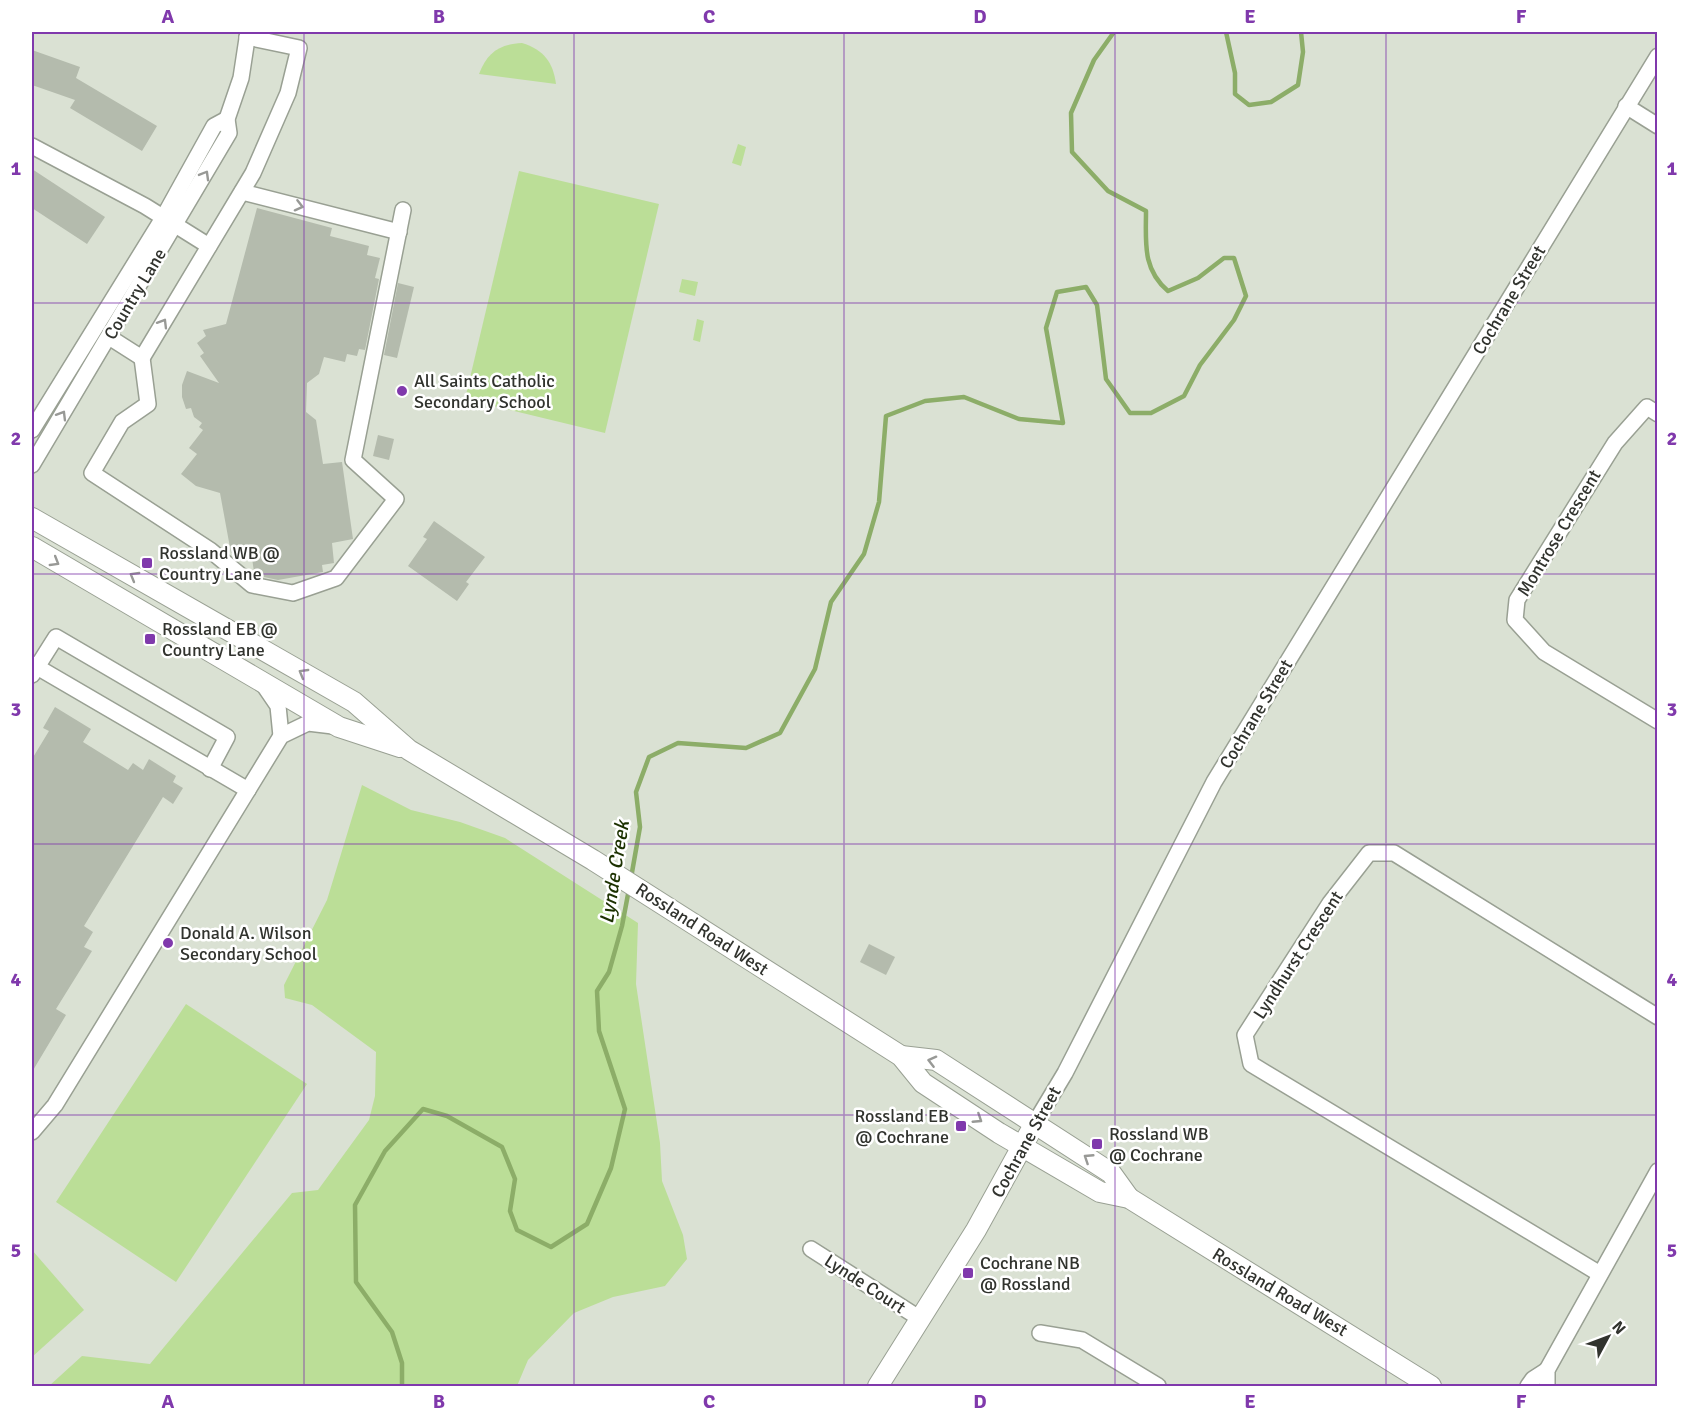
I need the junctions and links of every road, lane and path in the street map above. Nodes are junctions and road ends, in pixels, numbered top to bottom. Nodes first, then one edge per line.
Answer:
1 (248, 34) edge
2 (1658, 56) edge
3 (1626, 106) junction
4 (1658, 126) edge
5 (32, 146) edge
6 (242, 192) junction
7 (404, 210) dead end
8 (170, 222) junction
9 (399, 232) junction
10 (209, 246) junction
11 (109, 337) junction
12 (142, 358) junction
13 (1658, 414) edge
14 (32, 430) edge
15 (32, 465) edge
16 (32, 518) edge
17 (32, 547) edge
18 (33, 669) edge
19 (261, 680) junction
20 (1658, 721) edge
21 (339, 727) junction
22 (281, 736) junction
23 (409, 750) junction
24 (210, 769) junction
25 (248, 790) junction
26 (1658, 1017) edge
27 (901, 1056) junction
28 (1035, 1123) junction
29 (32, 1132) edge
30 (1024, 1147) junction
31 (1658, 1171) edge
32 (1129, 1198) junction
33 (811, 1249) dead end
34 (1600, 1274) junction
35 (919, 1318) junction
36 (1040, 1333) dead end
37 (1547, 1370) junction
38 (878, 1386) edge
39 (1158, 1386) edge
40 (1431, 1386) edge
41 (1528, 1386) edge
42 (1547, 1386) edge

1 - 6 street
1 - 8 street, Country Lane
2 - 3 street, Cochrane Street
3 - 4 street
3 - 28 street, Cochrane Street
5 - 8 street
6 -> 9 street
6 - 10 street
7 - 9 street
8 - 10 street
8 - 11 street, Country Lane
8 - 14 street, Country Lane
9 - 12 street
12 -> 10 street
11 - 12 street
15 -> 11 street, Country Lane
13 - 20 street, Montrose Crescent
23 -> 16 main road, Rossland Road West
17 -> 19 main road, Rossland Road West
18 - 24 street
18 - 24 street
19 - 21 main road, Rossland Road West
19 - 22 street
21 - 22 street
21 - 23 main road, Rossland Road West
22 - 25 street
23 - 27 main road, Rossland Road West
24 - 25 street
25 - 29 street
26 - 34 street, Lyndhurst Crescent
28 -> 27 main road, Rossland Road West
27 -> 30 main road, Rossland Road West
28 - 30 main road, Cochrane Street
32 -> 28 main road, Rossland Road West
30 - 32 main road, Rossland Road West
30 - 35 main road, Cochrane Street
31 - 34 street
32 - 40 main road, Rossland Road West
33 - 35 street, Lynde Court
34 - 37 street
35 - 38 main road, Cochrane Street
36 - 39 street
37 - 41 street
37 - 42 street

